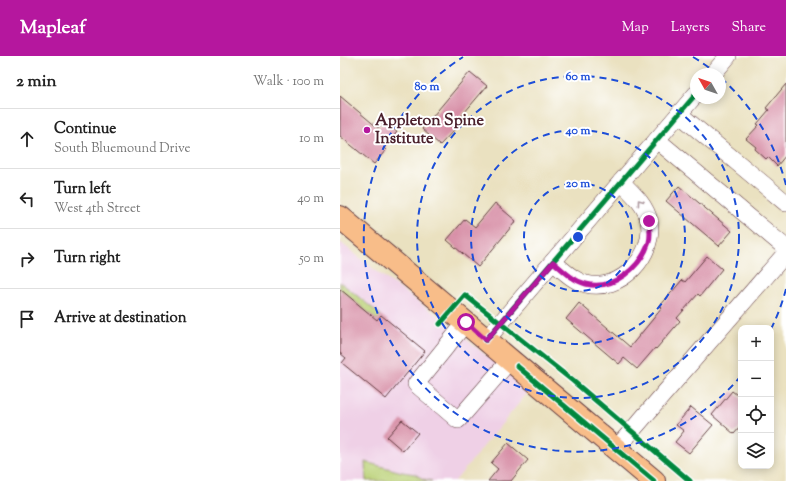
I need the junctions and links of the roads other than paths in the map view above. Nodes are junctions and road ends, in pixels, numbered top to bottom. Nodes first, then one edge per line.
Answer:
1 (728, 56) edge
2 (718, 68) edge
3 (690, 101) edge
4 (678, 114) junction
5 (657, 140) junction
6 (621, 182) junction
7 (786, 203) edge
8 (340, 218) edge
9 (786, 248) edge
10 (786, 253) edge
11 (553, 262) junction
12 (466, 322) junction
13 (486, 340) junction
14 (510, 360) junction
15 (616, 449) junction
16 (654, 481) edge

1 - 2 street
3 - 4 street
4 - 5 street
4 - 7 street
5 - 6 street
5 - 9 street
6 - 11 street
11 -> 6 street
8 - 12 main road
10 - 15 street
11 - 13 street
12 - 13 main road
12 - 14 street
13 - 14 main road
14 - 15 main road
15 - 16 main road

